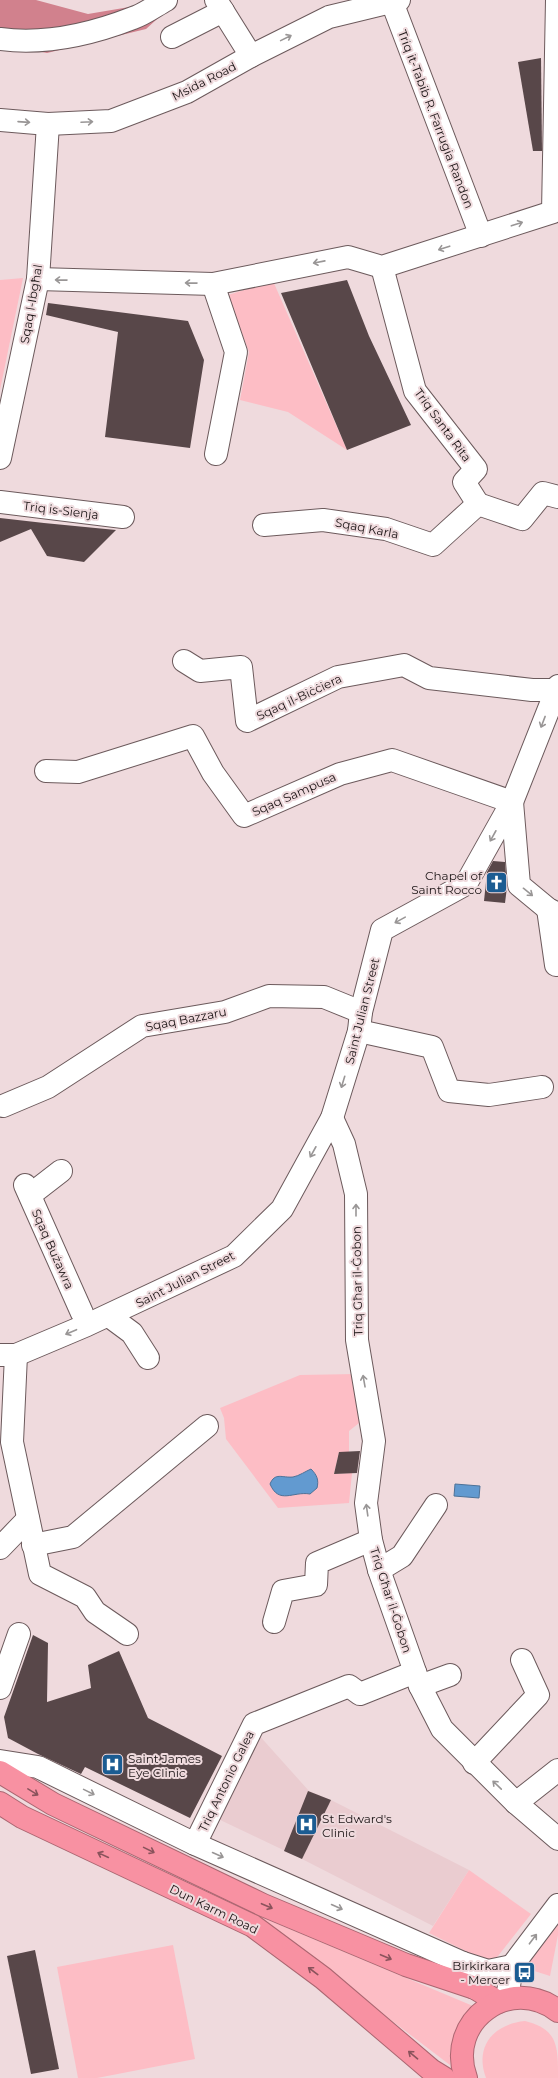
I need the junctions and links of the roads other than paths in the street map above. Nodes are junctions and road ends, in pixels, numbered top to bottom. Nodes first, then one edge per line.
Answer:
1 (166, 0) edge
2 (557, 0) edge
3 (396, 1) edge
4 (220, 5) edge
5 (172, 37) dead end
6 (0, 39) edge
7 (251, 56) junction
8 (0, 120) edge
9 (48, 124) junction
10 (481, 236) junction
11 (382, 267) junction
12 (38, 279) junction
13 (213, 284) junction
14 (216, 454) dead end
15 (0, 458) edge
16 (558, 497) edge
17 (0, 502) edge
18 (478, 504) junction
19 (123, 517) dead end
20 (264, 525) dead end
21 (184, 661) dead end
22 (557, 688) edge
23 (46, 771) dead end
24 (512, 802) junction
25 (553, 911) edge
26 (556, 965) dead end
27 (360, 1021) junction
28 (542, 1087) dead end
29 (3, 1106) dead end
30 (332, 1118) junction
31 (61, 1171) dead end
32 (82, 1313) dead end
33 (109, 1316) junction
34 (8, 1355) edge
35 (148, 1358) dead end
36 (207, 1426) dead end
37 (436, 1505) dead end
38 (28, 1519) junction
39 (371, 1540) junction
40 (32, 1545) junction
41 (0, 1548) edge
42 (379, 1570) junction
43 (274, 1622) dead end
44 (19, 1634) dead end
45 (127, 1634) dead end
46 (522, 1660) dead end
47 (450, 1675) dead end
48 (418, 1679) junction
49 (0, 1688) edge
50 (0, 1761) edge
51 (474, 1763) junction
52 (558, 1770) edge
53 (0, 1772) edge
54 (0, 1803) edge
55 (516, 1803) junction
56 (558, 1839) edge
57 (195, 1844) junction
58 (558, 1905) edge
59 (463, 1963) junction
60 (512, 1966) junction
61 (476, 1988) junction
62 (502, 2000) junction
63 (558, 2011) edge
64 (444, 2078) edge
65 (466, 2078) edge

1 - 6 street
10 -> 2 street
7 -> 3 street, Msida Road
3 - 10 street, Triq it-Tabib R. Farrugia Randon
4 - 5 street
4 - 7 street
9 -> 7 street, Msida Road
8 -> 9 street, Msida Road
9 - 12 street, Sqaq l-Ibgħal
10 -> 11 street
11 -> 13 street
11 - 18 street, Triq Santa Rita
13 -> 12 street
12 - 15 street, Sqaq l-Ibgħal
13 - 14 street
16 - 18 street
17 - 19 street, Triq is-Sienja
18 - 20 street, Sqaq Karla
21 - 22 street, Sqaq il-Biċċiera
22 -> 24 street, Saint Julian Street
23 - 24 street, Sqaq Sampusa
24 -> 25 street
24 -> 27 street, Saint Julian Street
25 - 26 street
27 - 28 street, Sqaq Bazzaru
27 - 29 street, Sqaq Bazzaru
27 -> 30 street, Saint Julian Street
30 -> 33 street, Saint Julian Street
39 -> 30 street, Triq Għar il-Ġobon
31 - 32 street, Sqaq Bużawra
33 -> 34 street, Saint Julian Street
33 - 35 street
34 - 38 street
36 - 40 street
37 - 42 street
38 - 40 street
38 - 41 street
39 - 42 street, Triq Għar il-Ġobon
39 - 43 street
40 - 45 street
42 - 48 street, Triq Għar il-Ġobon
44 - 49 street
46 - 51 street
47 - 48 street
48 - 51 street, Triq Għar il-Ġobon
48 - 57 street, Triq Antonio Galea
50 -> 57 street
55 -> 51 street, Triq Għar il-Ġobon
52 - 55 street
53 -> 61 highway, Dun Karm Road
64 -> 54 highway, Dun Karm Road
55 - 56 street, Triq Għar il-Ġobon
57 -> 59 street
60 -> 58 street
59 - 60 street
59 - 61 street
60 - 62 street
61 - 62 highway, Dun Karm Road
62 - 63 highway
62 - 65 highway

